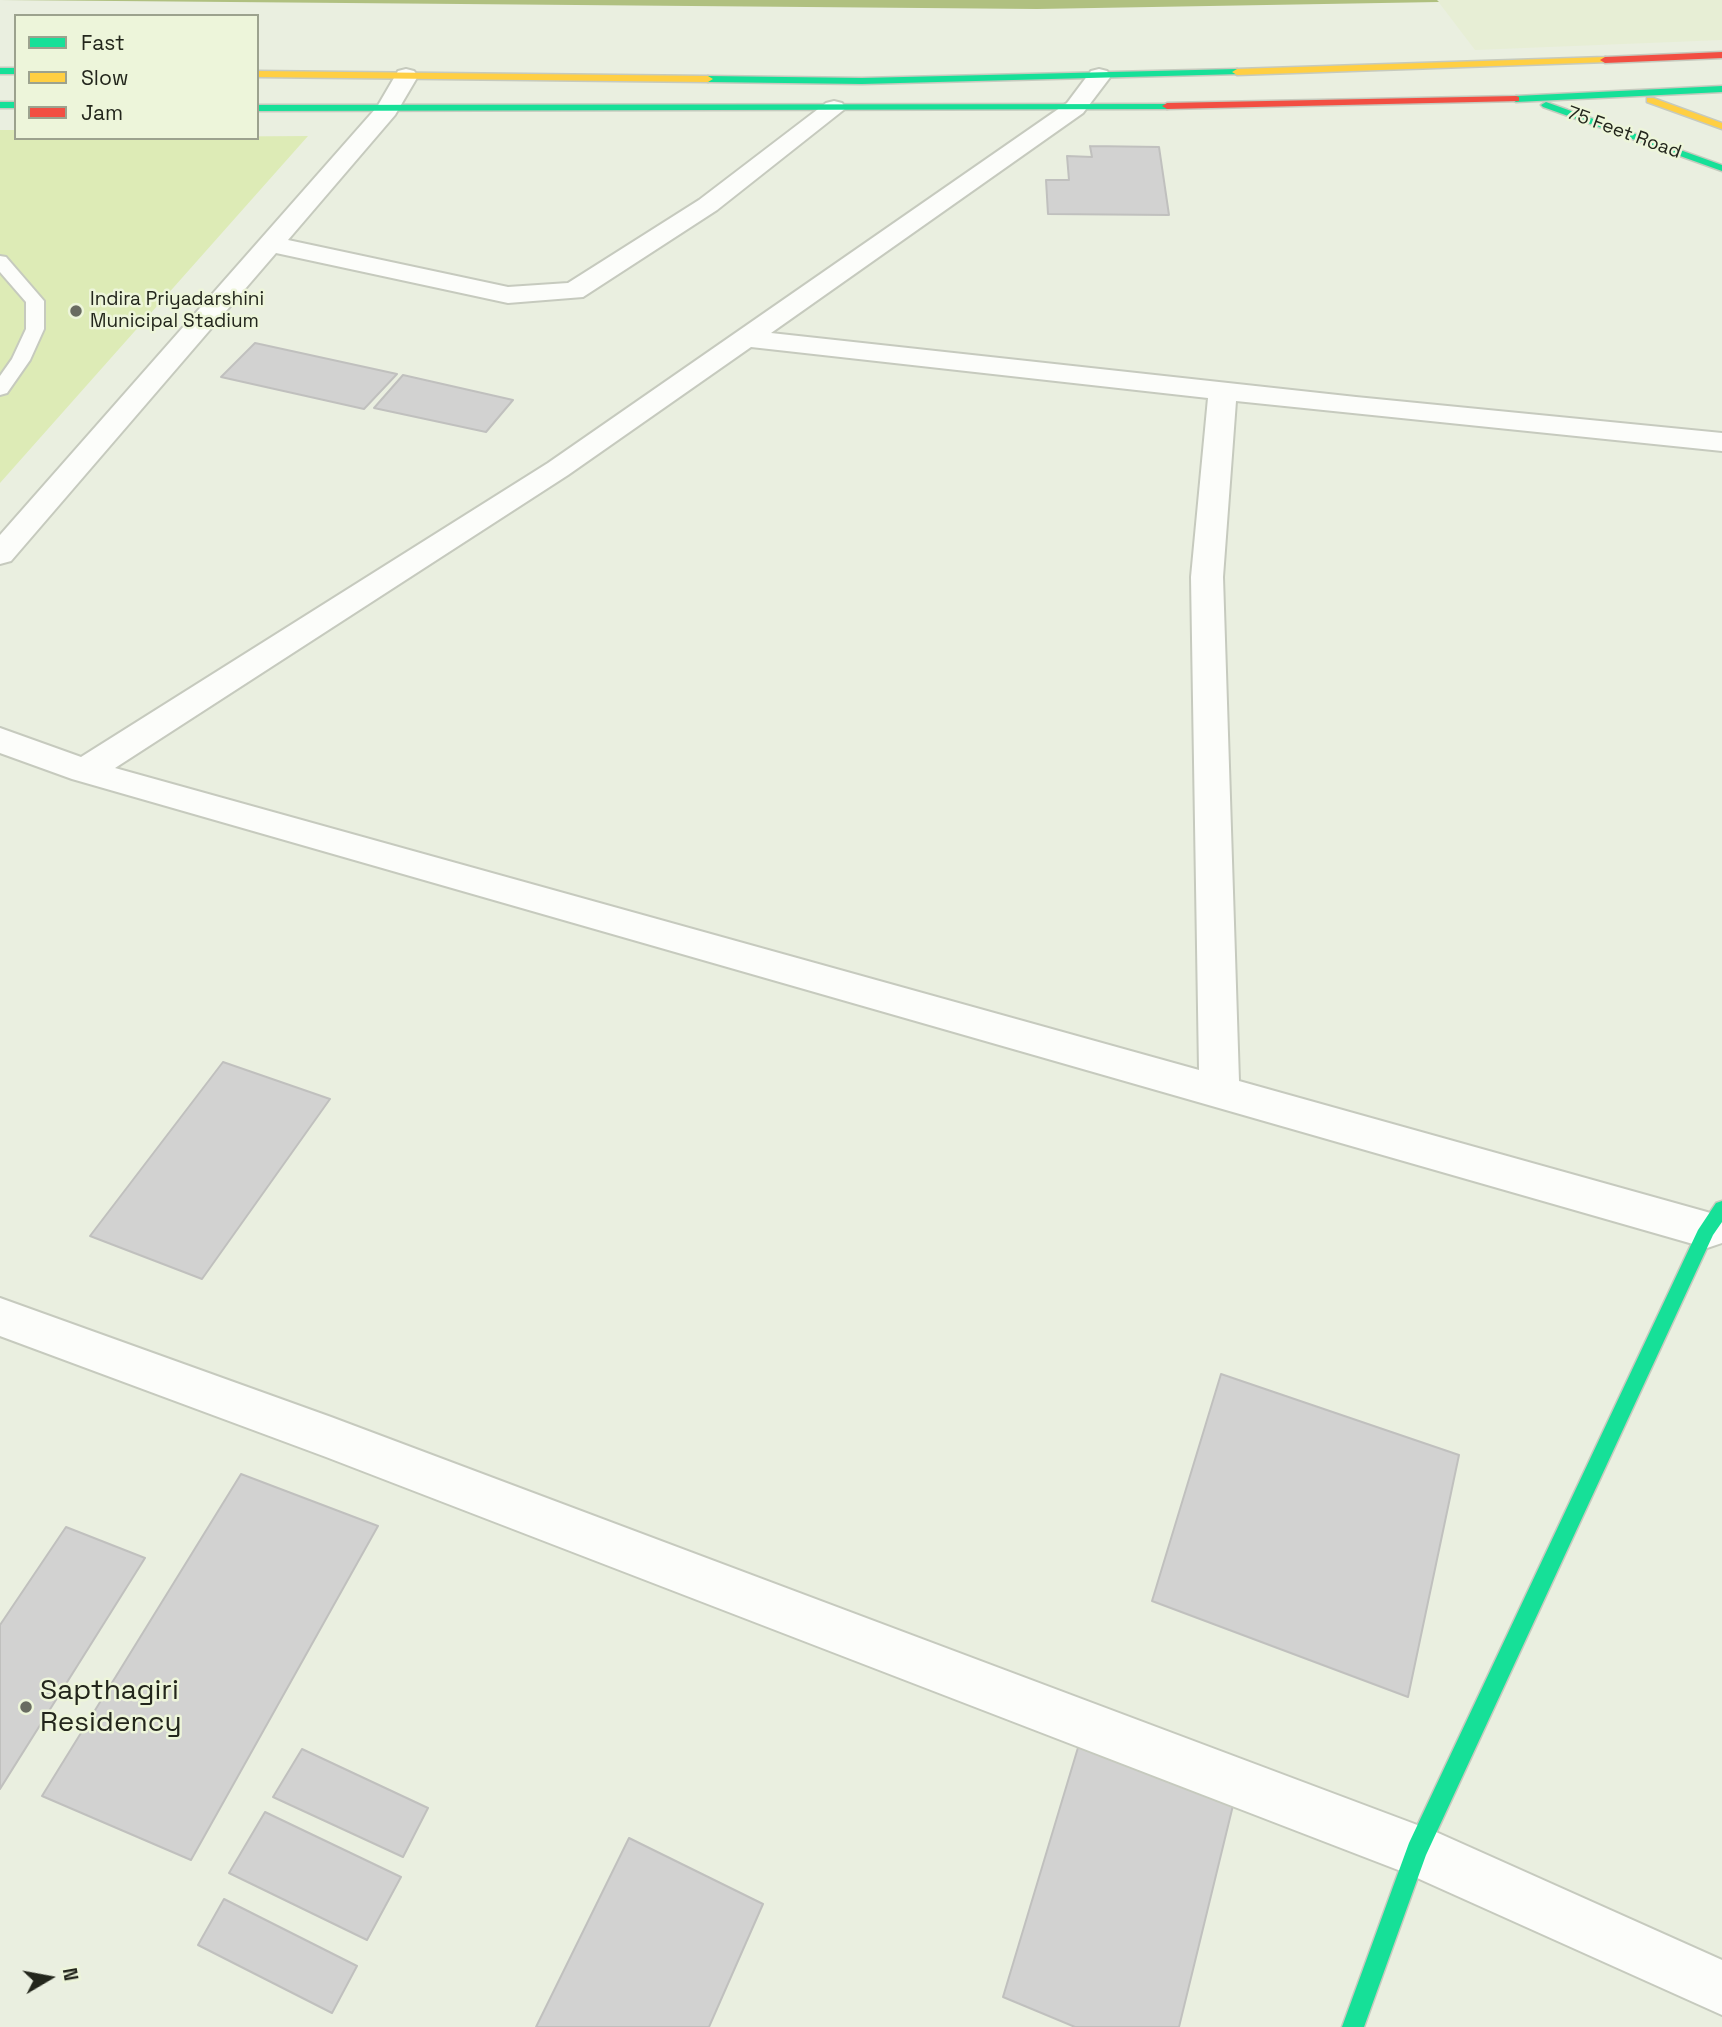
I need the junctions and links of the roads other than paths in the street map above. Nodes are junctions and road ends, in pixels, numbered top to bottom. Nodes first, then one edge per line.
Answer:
1 (1722, 55) edge
2 (1569, 62) junction
3 (1473, 66) junction
4 (259, 74) edge
5 (406, 76) junction
6 (1099, 76) junction
7 (1722, 89) edge
8 (1632, 94) junction
9 (1526, 99) junction
10 (259, 108) edge
11 (834, 108) junction
12 (1075, 108) junction
13 (387, 110) junction
14 (1722, 126) edge
15 (1722, 168) edge
16 (271, 244) junction
17 (0, 261) edge
18 (744, 338) junction
19 (0, 389) edge
20 (1223, 391) junction
21 (1722, 442) edge
22 (0, 554) edge
23 (0, 740) edge
24 (84, 771) junction
25 (1219, 1092) junction
26 (1715, 1219) edge
27 (0, 1317) edge
28 (1417, 1851) junction
29 (1722, 1988) edge
30 (1353, 2027) edge

1 - 2 street
2 - 3 street
2 - 8 street
3 - 6 street
3 - 9 street
4 - 5 street
5 - 6 street
5 - 13 street
6 - 12 street
7 - 8 street
8 - 9 street
8 - 14 street, 75 Feet Road
9 - 12 street
9 - 15 street, 75 Feet Road
10 - 13 street
11 - 12 street
11 - 13 street
11 - 16 street
12 - 18 street
13 - 16 street
16 - 22 street
17 - 19 lane
18 - 20 street
18 - 24 street
20 - 21 street
20 - 25 street
23 - 24 street
24 - 25 street
25 - 26 street
26 - 28 street
27 - 28 street
28 - 29 street
28 - 30 street

